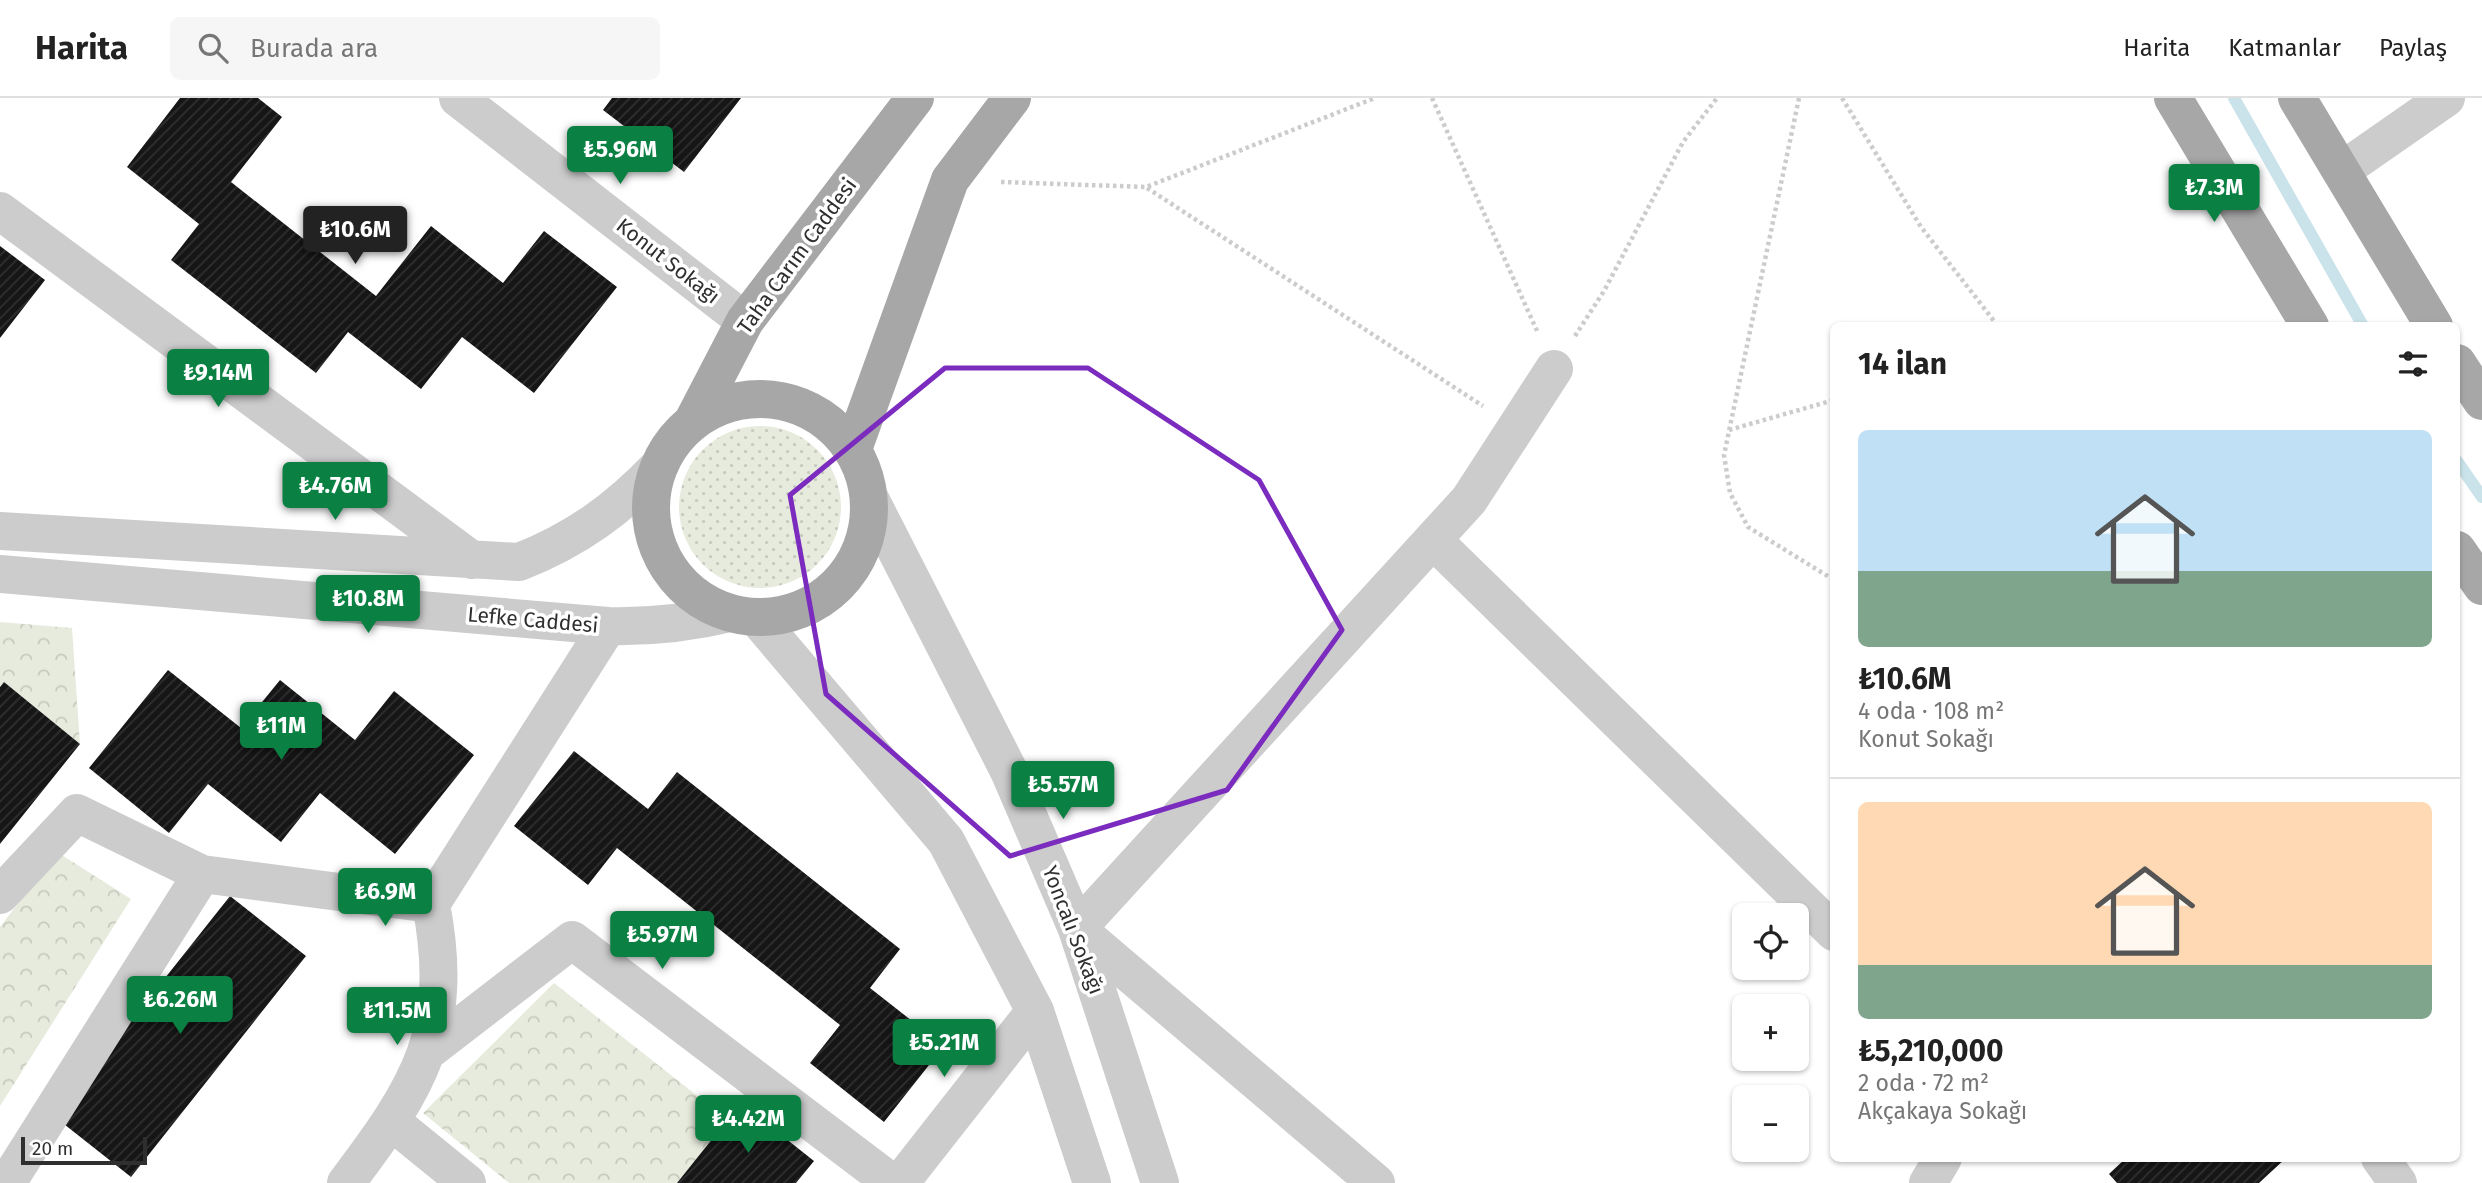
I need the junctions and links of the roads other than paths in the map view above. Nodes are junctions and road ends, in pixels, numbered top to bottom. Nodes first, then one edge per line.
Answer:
1 (458, 98) edge
2 (915, 98) edge
3 (1012, 98) edge
4 (2173, 98) edge
5 (2297, 98) edge
6 (2445, 98) edge
7 (2342, 171) junction
8 (0, 211) edge
9 (745, 321) junction
10 (2308, 322) edge
11 (2432, 322) edge
12 (2460, 368) edge
13 (1554, 369) road end
14 (2482, 401) edge
15 (692, 423) junction
16 (853, 449) junction
17 (660, 465) junction
18 (870, 499) junction
19 (0, 531) edge
20 (1433, 540) junction
21 (2460, 554) edge
22 (472, 560) junction
23 (0, 574) edge
24 (2482, 586) edge
25 (743, 615) junction
26 (608, 626) junction
27 (202, 874) junction
28 (0, 895) edge
29 (431, 904) junction
30 (1830, 928) edge
31 (1077, 929) junction
32 (1035, 1011) junction
33 (428, 1051) junction
34 (392, 1122) junction
35 (1941, 1162) edge
36 (2383, 1162) edge
37 (7, 1183) edge
38 (346, 1183) edge
39 (467, 1183) edge
40 (892, 1183) edge
41 (900, 1183) edge
42 (1092, 1183) edge
43 (1160, 1183) edge
44 (1376, 1183) edge
45 (1928, 1183) edge
46 (2398, 1183) edge

1 - 9 street, Konut Sokağı
2 - 9 main road, Taha Carım Caddesi
3 - 16 main road
4 - 10 main road
5 - 7 main road
6 - 7 street
7 - 11 main road
8 - 22 street
9 - 15 main road, Taha Carım Caddesi
12 - 14 main road
13 - 20 street
15 - 16 main road
15 - 17 main road
16 - 18 main road
17 - 22 street
17 - 25 main road
18 - 25 main road
18 - 31 street, Yoncalı Sokağı
19 - 22 street
20 - 30 street
20 - 31 street
21 - 24 main road
23 - 26 street, Lefke Caddesi
25 - 26 street, Lefke Caddesi
25 - 32 street
26 - 29 street
27 - 28 street
27 - 29 street
27 - 37 street
29 - 33 street
31 - 43 street, Yoncalı Sokağı
31 - 44 street
32 - 41 street
32 - 42 street
33 - 34 street
33 - 40 street
34 - 38 street
34 - 39 street
35 - 45 street
36 - 46 street

